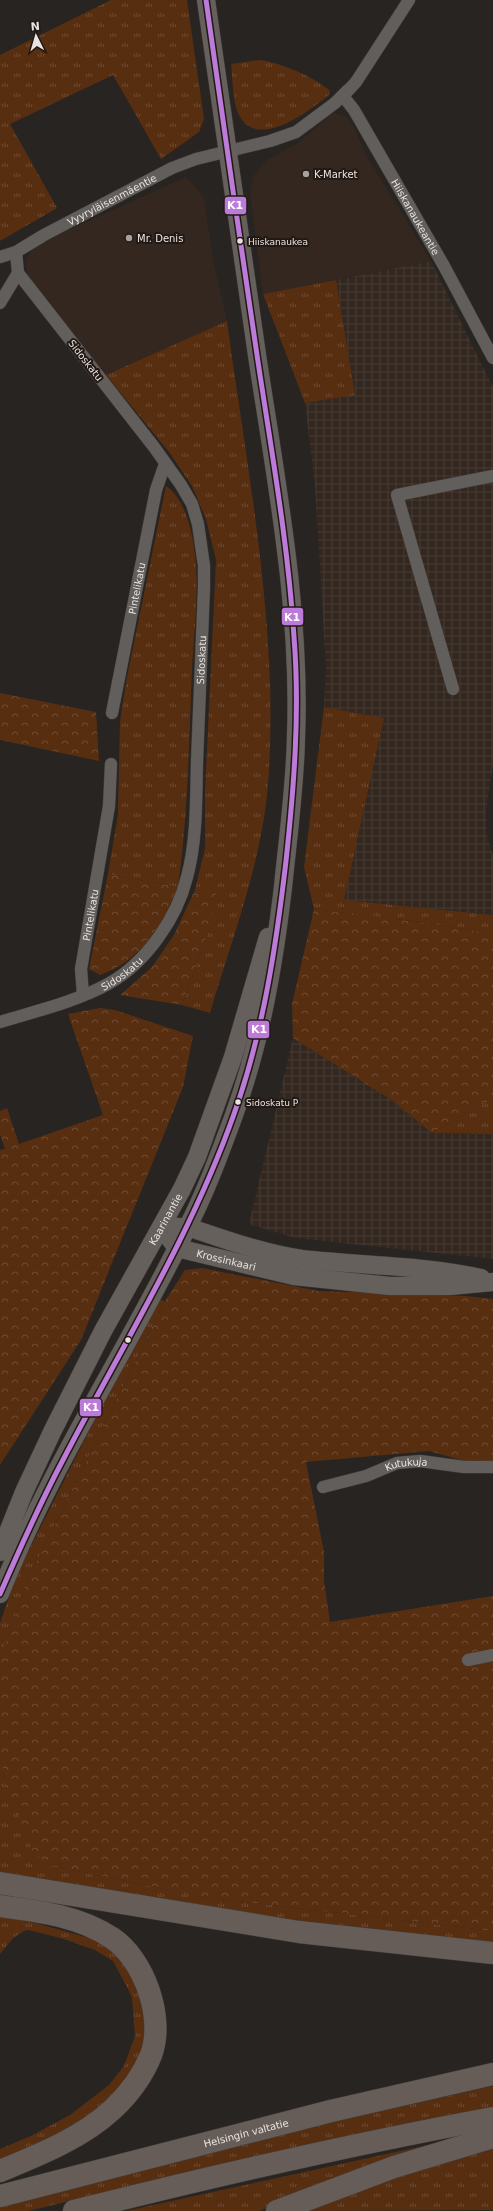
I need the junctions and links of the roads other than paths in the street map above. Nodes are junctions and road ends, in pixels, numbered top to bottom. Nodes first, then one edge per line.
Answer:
1 (206, 0) edge
2 (409, 0) edge
3 (356, 82) junction
4 (228, 152) junction
5 (16, 252) junction
6 (0, 257) edge
7 (18, 273) junction
8 (0, 303) edge
9 (493, 358) edge
10 (165, 464) junction
11 (493, 476) edge
12 (453, 689) dead end
13 (112, 713) dead end
14 (111, 764) dead end
15 (285, 868) junction
16 (83, 995) junction
17 (0, 1022) edge
18 (162, 1227) junction
19 (188, 1228) junction
20 (177, 1248) junction
21 (493, 1281) edge
22 (493, 1467) edge
23 (323, 1487) dead end
24 (0, 1552) edge
25 (0, 1594) edge
26 (493, 1655) edge
27 (468, 1660) dead end
28 (0, 1883) edge
29 (0, 1906) edge
30 (493, 1953) edge
31 (493, 2074) edge
32 (493, 2118) edge
33 (493, 2137) edge
34 (0, 2172) edge
35 (0, 2196) edge
36 (74, 2211) edge
37 (277, 2211) edge

1 - 4 main road, Kaarinantie
2 - 3 street, Hiiskanaukeantie
3 - 4 street, Hiiskanaukeantie
3 - 9 street, Hiiskanaukeantie
4 - 5 street, Vyyryläisenmäentie
4 - 15 main road, Kaarinantie
5 - 6 street, Vyyryläisenmäentie
5 - 7 street
7 - 8 street
7 - 10 street, Sidoskatu
10 - 13 street, Pintelikatu
10 - 16 street, Sidoskatu
11 - 12 street
14 - 16 street, Pintelikatu
15 - 18 main road, Kaarinantie
15 - 19 main road, Kaarinantie
16 - 17 street, Sidoskatu
18 - 19 main road, Krossinkaari
18 - 20 main road
18 - 24 main road, Kaarinantie
19 - 20 main road, Kaarinantie
19 - 21 main road, Krossinkaari
20 - 21 main road, Krossinkaari
20 - 25 main road, Kaarinantie
22 - 23 street, Kutukuja
26 - 27 street
28 - 30 highway
29 - 34 highway
31 - 35 highway, Helsingin valtatie
32 - 36 highway
33 - 37 highway

